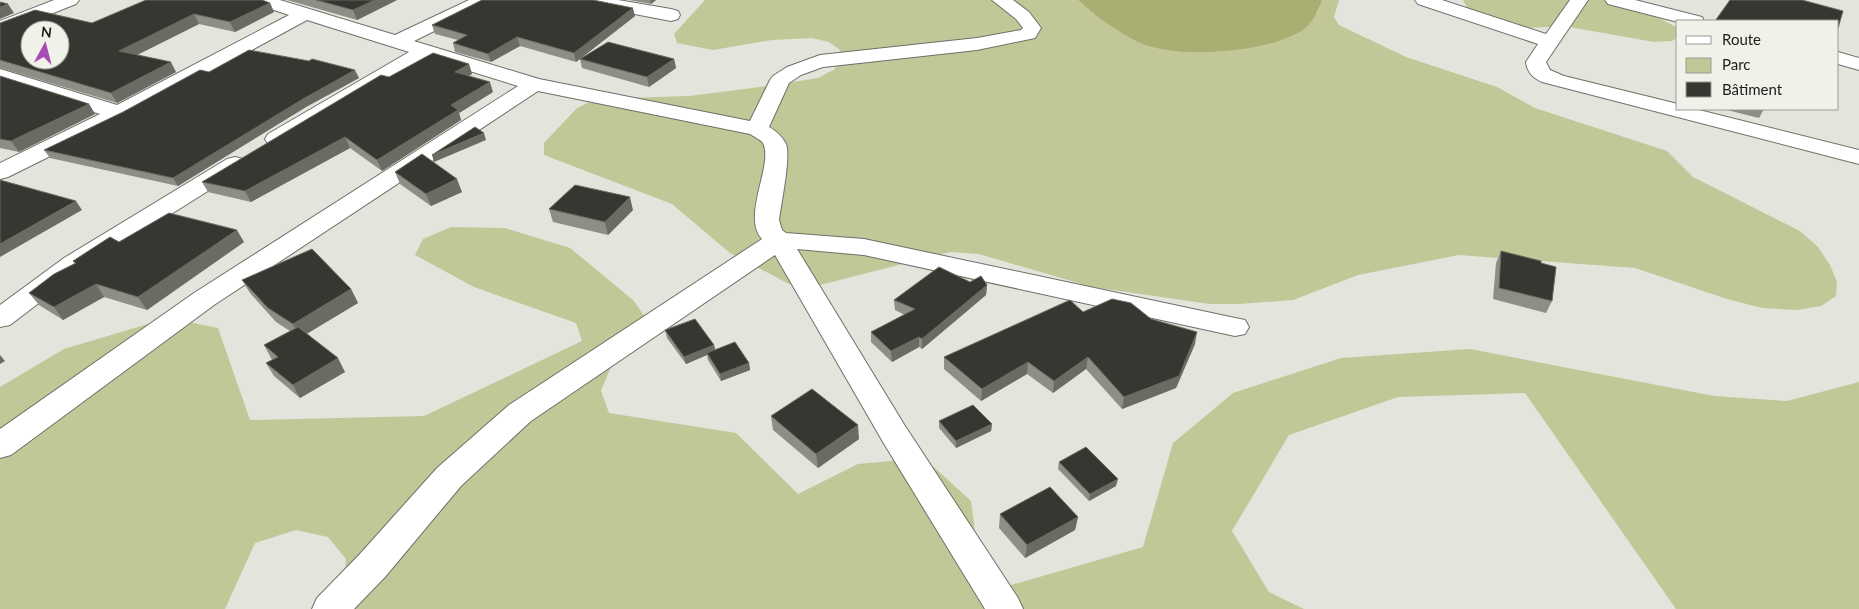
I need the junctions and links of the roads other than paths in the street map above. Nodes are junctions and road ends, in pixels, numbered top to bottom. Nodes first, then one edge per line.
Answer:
1 (70, 0) edge
2 (262, 0) edge
3 (483, 0) edge
4 (588, 0) edge
5 (1001, 0) edge
6 (1424, 0) edge
7 (1579, 0) edge
8 (1614, 0) edge
9 (296, 7) edge
10 (671, 15) dead end
11 (1691, 20) edge
12 (0, 28) edge
13 (397, 42) junction
14 (1550, 42) junction
15 (425, 51) junction
16 (1839, 58) edge
17 (1859, 64) edge
18 (0, 75) edge
19 (535, 84) junction
20 (1676, 110) edge
21 (1676, 110) edge
22 (119, 113) junction
23 (758, 129) junction
24 (1859, 157) edge
25 (0, 172) edge
26 (779, 240) junction
27 (0, 318) edge
28 (1235, 327) dead end
29 (0, 446) edge
30 (330, 609) edge
31 (1005, 609) edge

1 - 12 street
2 - 9 street
3 - 13 street
4 - 10 street
5 - 23 street
6 - 14 street
7 - 14 street
8 - 11 street
9 - 13 street
9 - 22 street
13 - 15 street
14 - 20 street
15 - 19 street
15 - 27 street
16 - 17 street
18 - 22 street
19 - 23 street
19 - 29 street
21 - 24 street
22 - 25 street
23 - 26 street
26 - 28 street
26 - 30 street
26 - 31 street

